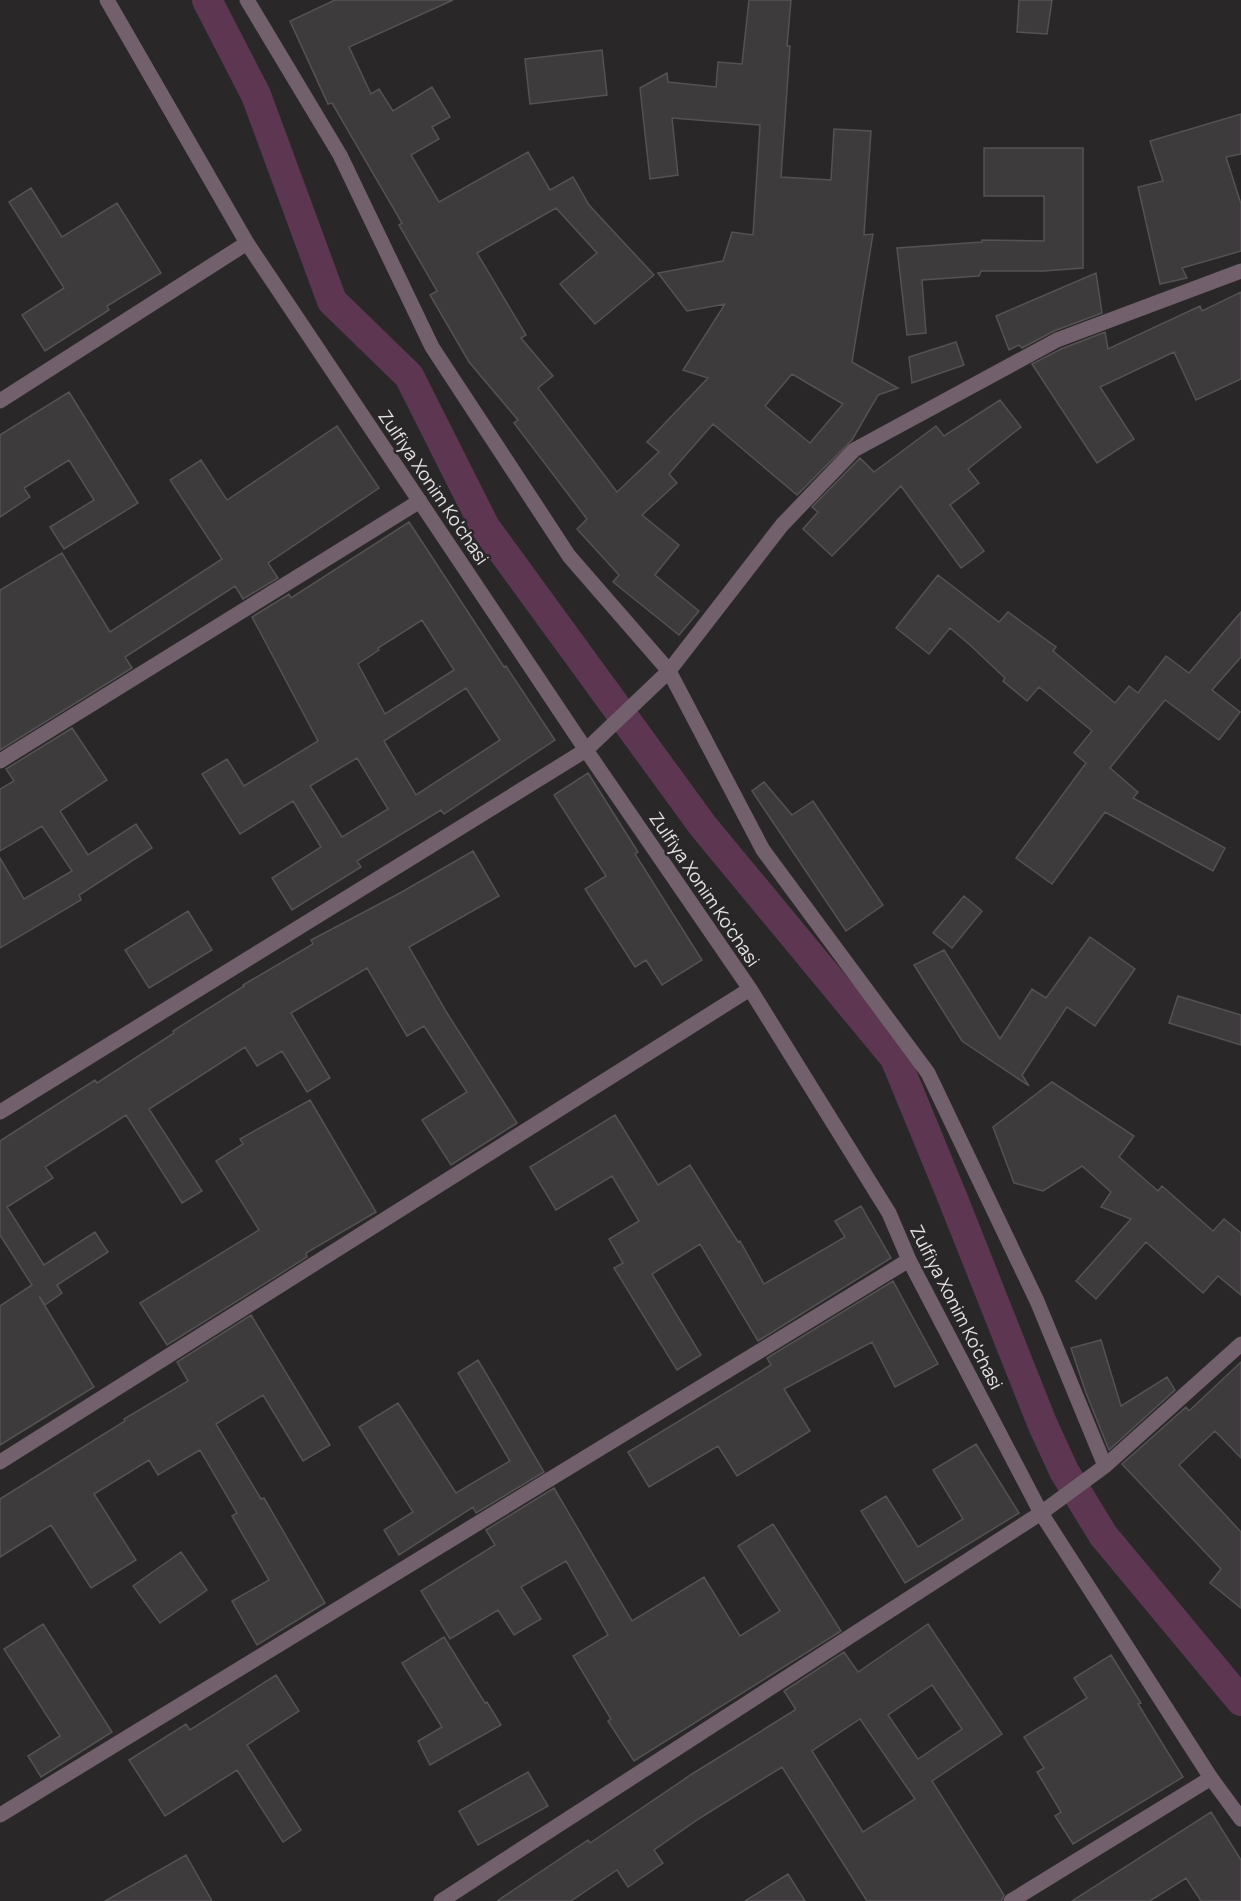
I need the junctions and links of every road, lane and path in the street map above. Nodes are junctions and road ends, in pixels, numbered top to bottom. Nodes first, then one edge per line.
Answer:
1 (106, 0) edge
2 (247, 0) edge
3 (247, 243) junction
4 (1241, 271) edge
5 (0, 401) edge
6 (420, 501) junction
7 (669, 671) junction
8 (586, 750) junction
9 (0, 761) edge
10 (750, 989) junction
11 (0, 1112) edge
12 (909, 1260) junction
13 (1241, 1344) edge
14 (0, 1462) edge
15 (1105, 1466) junction
16 (1047, 1509) junction
17 (1211, 1778) junction
18 (0, 1815) edge
19 (1241, 1819) edge
20 (441, 1901) edge
21 (1011, 1901) edge

1 - 3 street, Zulfiya Xonim Ko'chasi
2 - 7 street
3 - 5 street
3 - 6 street, Zulfiya Xonim Ko'chasi
4 - 7 street
6 - 8 street, Zulfiya Xonim Ko'chasi
6 - 9 street
7 - 8 street
7 - 15 street
8 - 10 street, Zulfiya Xonim Ko'chasi
8 - 11 street
10 - 12 street, Zulfiya Xonim Ko'chasi
10 - 14 street
12 - 16 street, Zulfiya Xonim Ko'chasi
12 - 18 street
13 - 15 street
15 - 16 street
16 - 17 street, Zulfiya Xonim Ko'chasi
16 - 20 street
17 - 19 street, Zulfiya Xonim Ko'chasi
17 - 21 street

